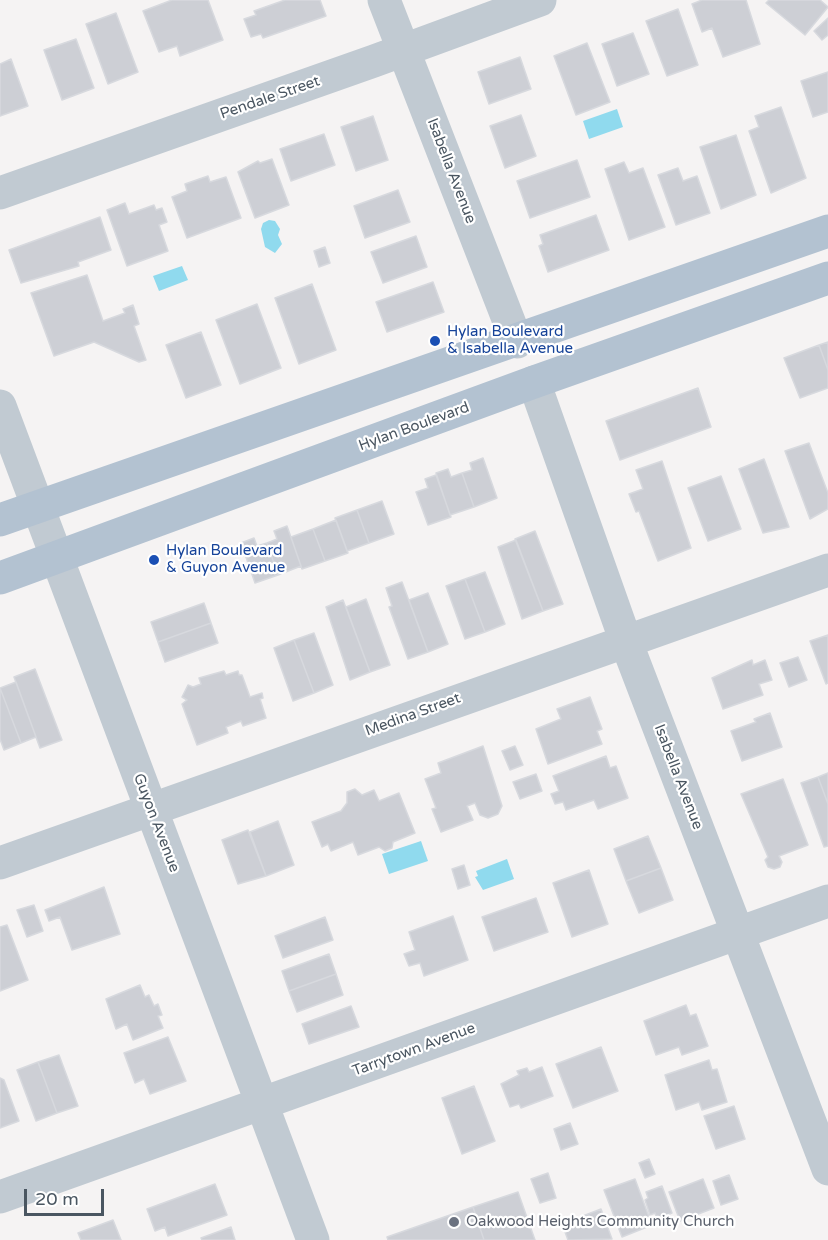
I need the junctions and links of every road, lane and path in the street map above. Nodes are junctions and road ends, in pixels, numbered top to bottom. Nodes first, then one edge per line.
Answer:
1 (384, 0) edge
2 (540, 0) edge
3 (404, 51) junction
4 (0, 193) edge
5 (828, 231) edge
6 (828, 278) edge
7 (517, 342) junction
8 (534, 382) junction
9 (0, 406) edge
10 (39, 506) junction
11 (0, 520) edge
12 (58, 558) junction
13 (828, 570) edge
14 (0, 578) edge
15 (625, 639) junction
16 (150, 809) junction
17 (0, 863) edge
18 (828, 901) edge
19 (738, 934) junction
20 (262, 1105) junction
21 (828, 1169) edge
22 (0, 1197) edge
23 (313, 1240) edge

1 - 3 street, Isabella Avenue
2 - 3 street, Pendale Street
3 - 4 street, Pendale Street
3 - 7 street, Isabella Avenue
5 - 7 main road
6 - 8 main road, Hylan Boulevard
7 - 10 main road
8 - 12 main road, Hylan Boulevard
8 - 15 street, Isabella Avenue
9 - 10 street, Guyon Avenue
10 - 11 main road
10 - 12 street, Guyon Avenue
12 - 14 main road, Hylan Boulevard
12 - 16 street, Guyon Avenue
13 - 15 street, Medina Street
15 - 16 street, Medina Street
15 - 19 street, Isabella Avenue
16 - 17 street, Medina Street
16 - 20 street, Guyon Avenue
18 - 19 street, Tarrytown Avenue
19 - 20 street, Tarrytown Avenue
19 - 21 street, Isabella Avenue
20 - 22 street, Tarrytown Avenue
20 - 23 street, Guyon Avenue

